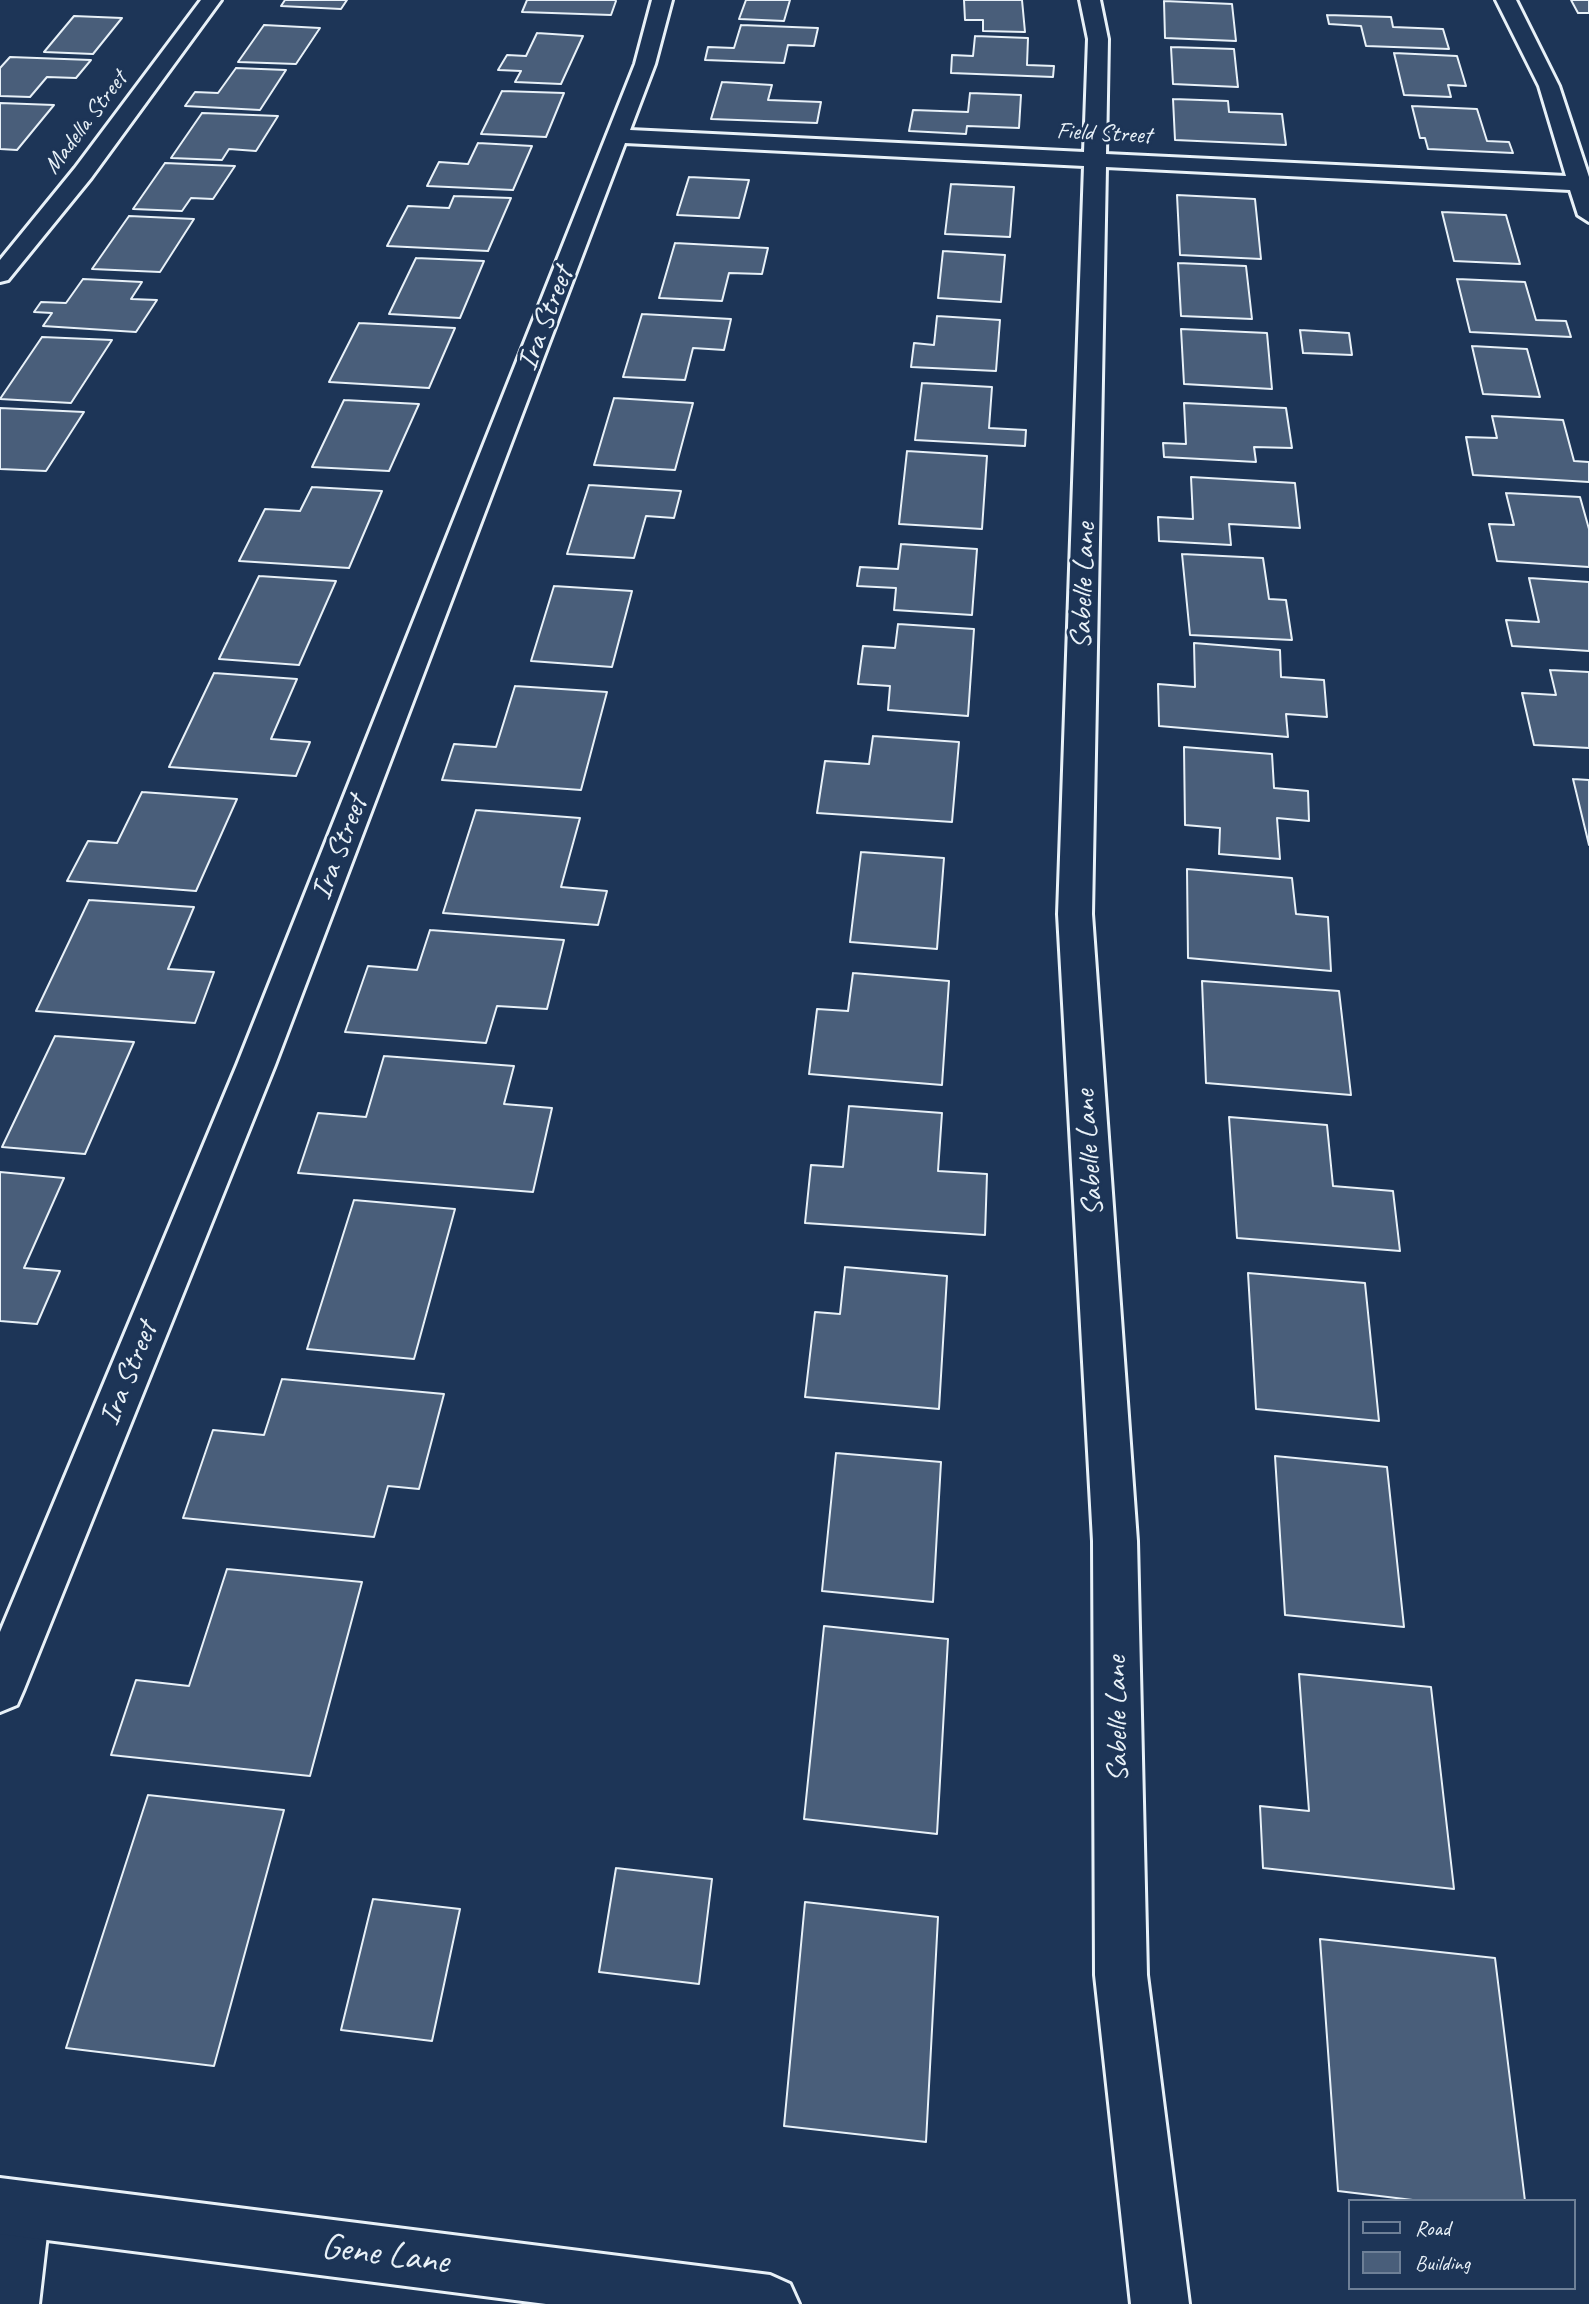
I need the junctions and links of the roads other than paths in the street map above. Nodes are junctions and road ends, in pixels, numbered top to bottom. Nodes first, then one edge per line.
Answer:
1 (211, 0) edge
2 (662, 0) edge
3 (1090, 0) edge
4 (1506, 0) edge
5 (617, 136) junction
6 (1096, 160) junction
7 (1584, 184) edge
8 (1589, 215) edge
9 (0, 275) edge
10 (0, 1689) edge
11 (11, 2208) edge
12 (10, 2304) edge
13 (770, 2304) edge
14 (1160, 2304) edge

1 - 9 street, Madella Street
2 - 5 street, Ira Street
3 - 6 street, Sabelle Lane
4 - 7 street
5 - 6 street, Field Street
5 - 10 street, Ira Street
6 - 7 street, Field Street
6 - 14 street, Sabelle Lane
7 - 8 street
11 - 12 street
11 - 13 street, Gene Lane

